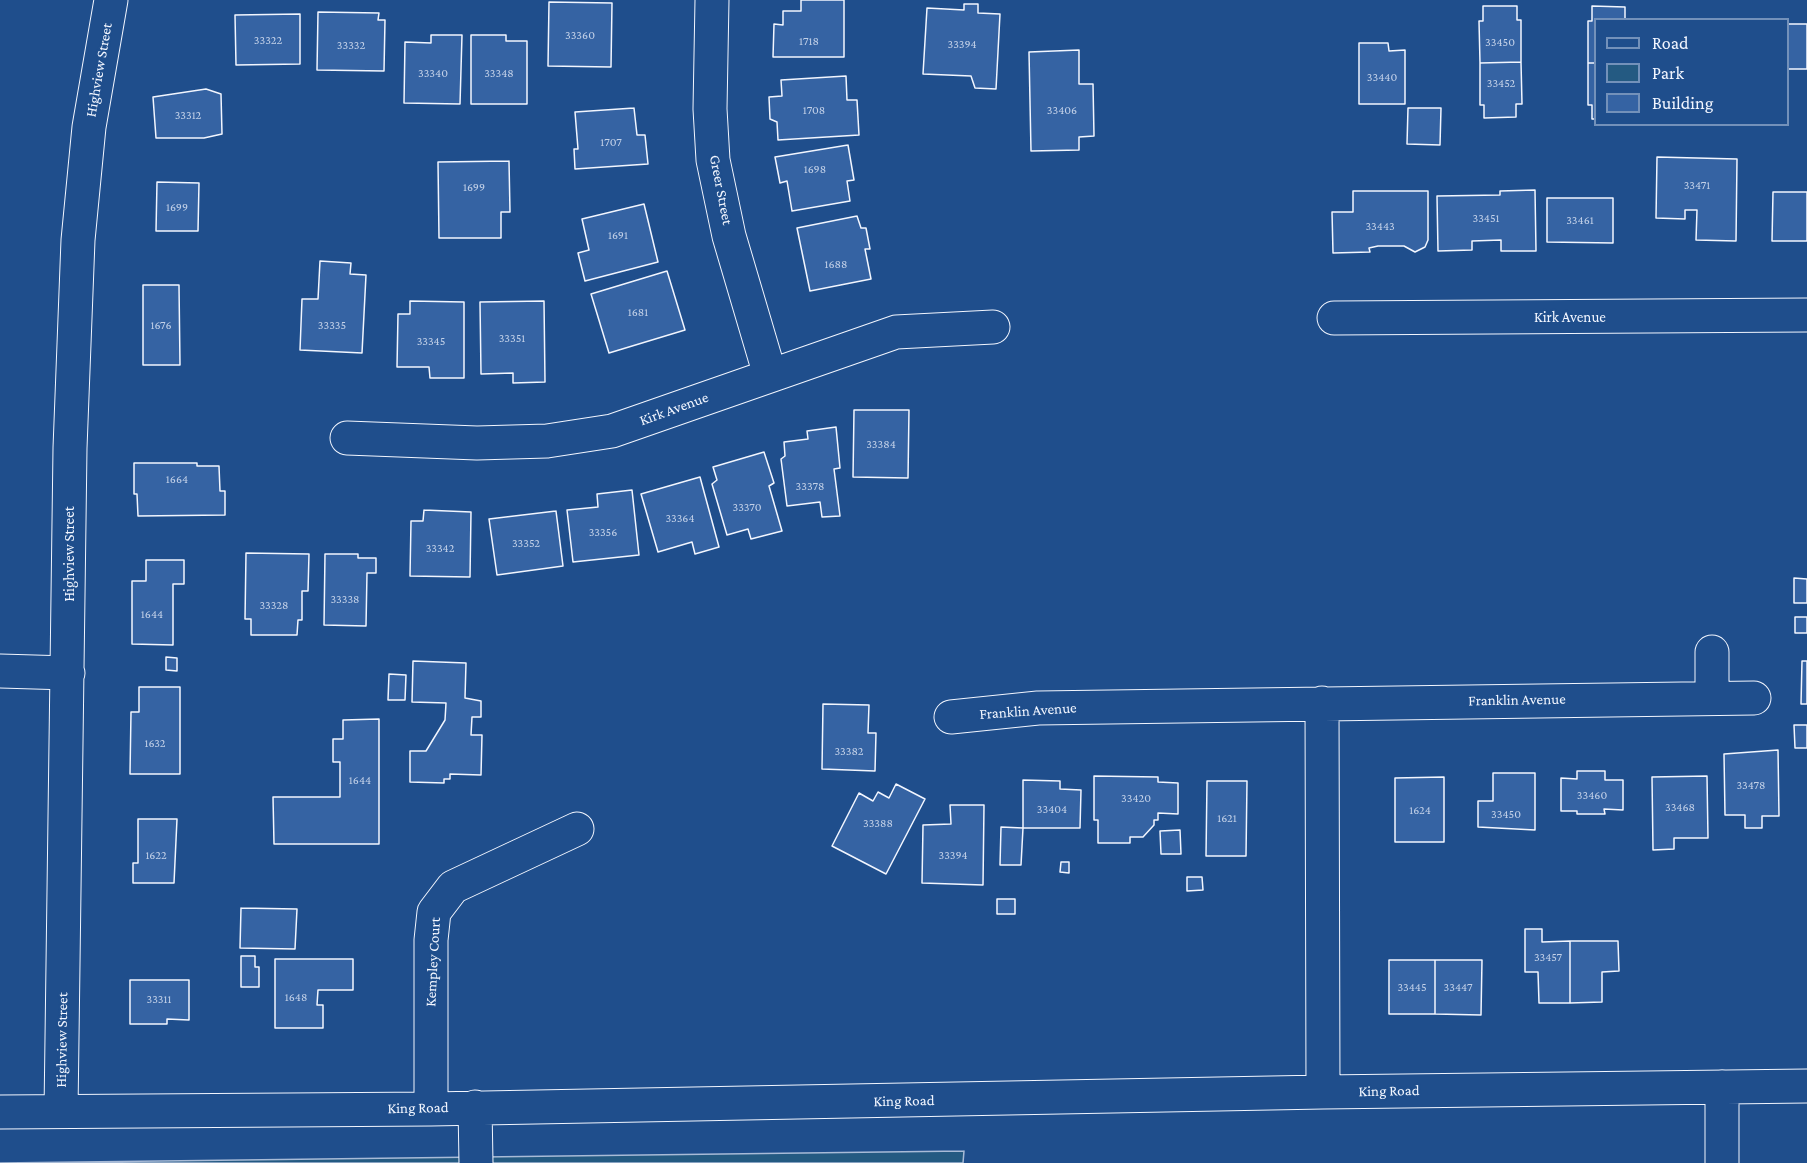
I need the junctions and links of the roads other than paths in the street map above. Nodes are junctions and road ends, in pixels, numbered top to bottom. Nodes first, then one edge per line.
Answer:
1 (111, 0) edge
2 (712, 0) edge
3 (1807, 315) edge
4 (1334, 318) dead end
5 (993, 327) dead end
6 (770, 375) junction
7 (347, 438) dead end
8 (1712, 652) dead end
9 (0, 671) edge
10 (68, 673) junction
11 (1712, 698) junction
12 (1754, 698) dead end
13 (1322, 703) junction
14 (951, 717) dead end
15 (577, 829) dead end
16 (1807, 1086) edge
17 (1722, 1088) junction
18 (1323, 1092) junction
19 (475, 1107) junction
20 (431, 1108) junction
21 (62, 1111) junction
22 (0, 1112) edge
23 (476, 1163) edge
24 (1722, 1163) edge

1 - 10 street, Highview Street
2 - 6 street, Greer Street
3 - 4 street, Kirk Avenue
5 - 6 street, Kirk Avenue
6 - 7 street, Kirk Avenue
8 - 11 street
9 - 10 street
10 - 21 street, Highview Street
11 - 12 street, Franklin Avenue
11 - 13 street, Franklin Avenue
13 - 14 street, Franklin Avenue
13 - 18 street
15 - 20 street, Kempley Court
16 - 17 street, King Road
17 - 18 street, King Road
17 - 24 street
18 - 19 street, King Road
19 - 20 street, King Road
19 - 23 street
20 - 21 street, King Road
21 - 22 street, King Road

